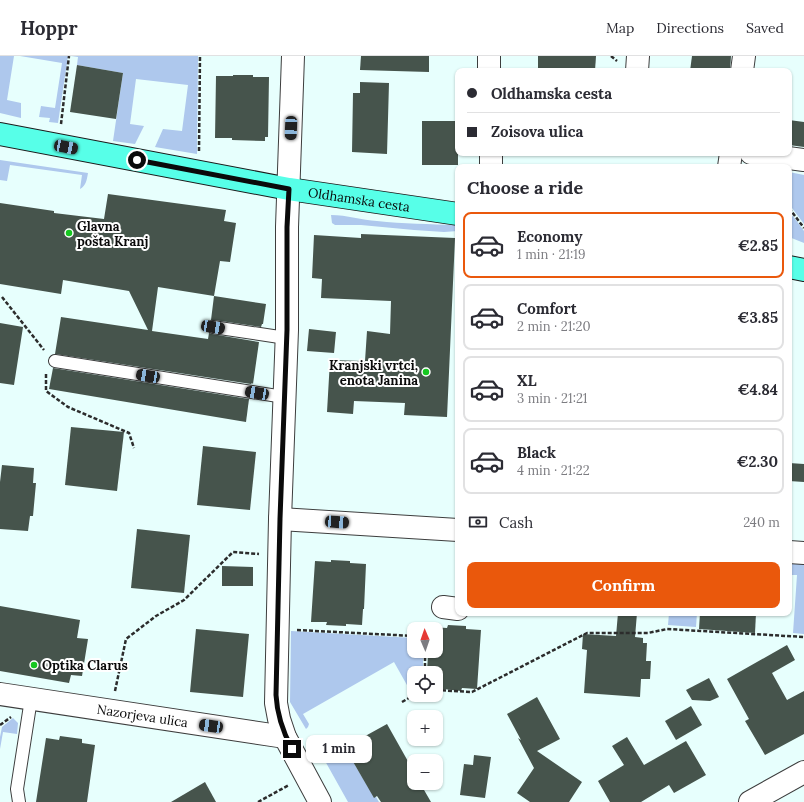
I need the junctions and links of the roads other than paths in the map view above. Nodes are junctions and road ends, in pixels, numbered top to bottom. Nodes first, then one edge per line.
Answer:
1 (293, 56) edge
2 (489, 56) edge
3 (638, 56) edge
4 (744, 56) edge
5 (490, 68) edge
6 (637, 68) edge
7 (742, 68) edge
8 (0, 134) edge
9 (774, 156) edge
10 (804, 160) edge
11 (289, 189) junction
12 (455, 214) edge
13 (792, 268) edge
14 (804, 270) edge
15 (213, 327) dead end
16 (286, 338) junction
17 (55, 361) dead end
18 (284, 397) junction
19 (280, 519) junction
20 (455, 530) edge
21 (792, 552) edge
22 (804, 553) edge
23 (0, 694) edge
24 (31, 699) junction
25 (285, 737) junction
26 (804, 772) edge
27 (19, 802) edge
28 (320, 802) edge
29 (750, 802) edge

1 - 11 street
2 - 5 street
3 - 6 street
4 - 7 street
8 - 11 main road, Oldhamska cesta
9 - 10 street
11 - 12 main road, Oldhamska cesta
11 - 16 street
13 - 14 main road
15 - 16 lane
16 - 18 street
17 - 18 lane
18 - 19 street
19 - 20 street
19 - 25 street
21 - 22 street
23 - 24 street, Nazorjeva ulica
24 - 25 street, Nazorjeva ulica
24 - 27 lane
25 - 28 street
26 - 29 street

